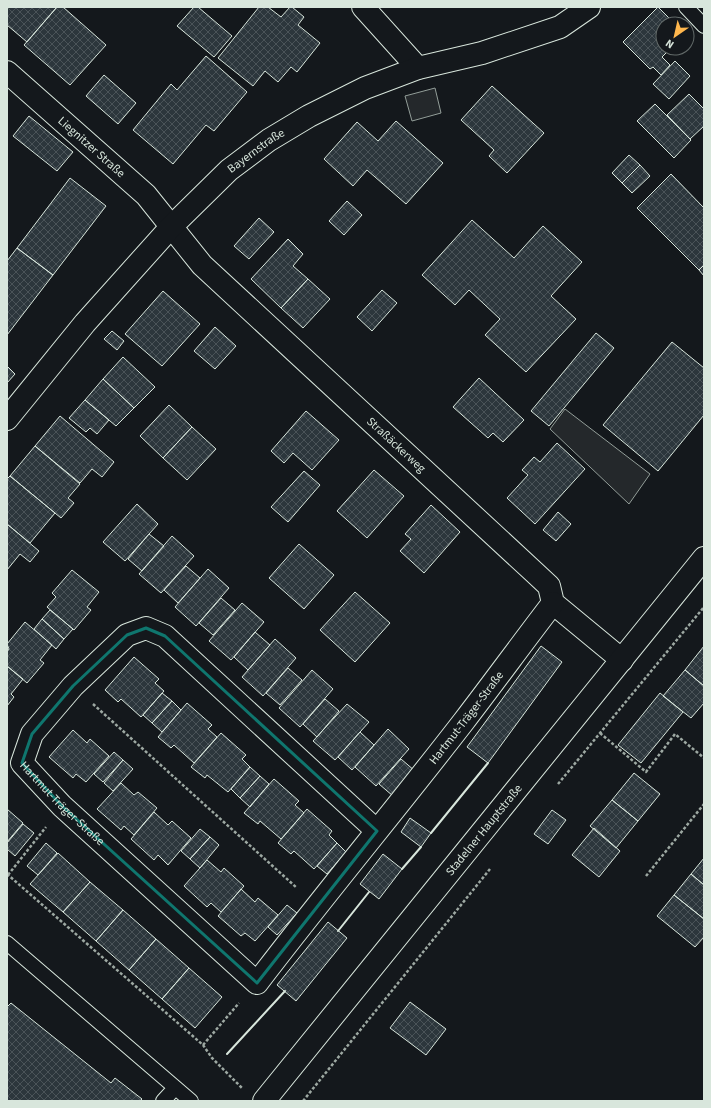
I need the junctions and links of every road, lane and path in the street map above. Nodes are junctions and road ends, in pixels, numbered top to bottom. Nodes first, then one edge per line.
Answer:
1 (363, 7) edge
2 (589, 7) edge
3 (686, 7) edge
4 (704, 26) edge
5 (418, 68) junction
6 (7, 72) edge
7 (171, 227) junction
8 (7, 419) edge
9 (704, 558) edge
10 (553, 603) junction
11 (704, 607) edge
12 (622, 660) junction
13 (73, 686) junction
14 (600, 733) junction
15 (704, 758) edge
16 (556, 787) dead end
17 (704, 804) edge
18 (62, 806) junction
19 (377, 831) junction
20 (492, 866) dead end
21 (7, 874) edge
22 (646, 876) dead end
23 (316, 906) junction
24 (7, 943) edge
25 (257, 983) junction
26 (203, 1045) junction
27 (175, 1088) junction
28 (244, 1090) dead end
29 (164, 1101) edge
30 (191, 1101) edge
31 (264, 1101) edge
32 (304, 1101) edge

1 - 5 street
2 - 5 street, Bayernstraße
3 - 4 lane
5 - 7 street, Bayernstraße
6 - 7 street, Liegnitzer Straße
7 - 8 street, Bayernstraße
7 - 10 street, Straßäckerweg
9 - 12 street, Stadelner Hauptstraße
10 - 12 street
10 - 19 street, Hartmut-Träger-Straße
11 - 14 path
12 - 31 street, Stadelner Hauptstraße
13 - 18 street, Hartmut-Träger-Straße
13 - 19 street, Hartmut-Träger-Straße
13 - 23 path
14 - 15 path
14 - 16 path
17 - 22 path
18 - 21 path
18 - 25 street, Hartmut-Träger-Straße
19 - 23 street, Hartmut-Träger-Straße
20 - 32 path
21 - 26 path
23 - 25 street, Hartmut-Träger-Straße
24 - 27 lane
25 - 26 path
26 - 28 path
27 - 29 lane
27 - 30 lane

